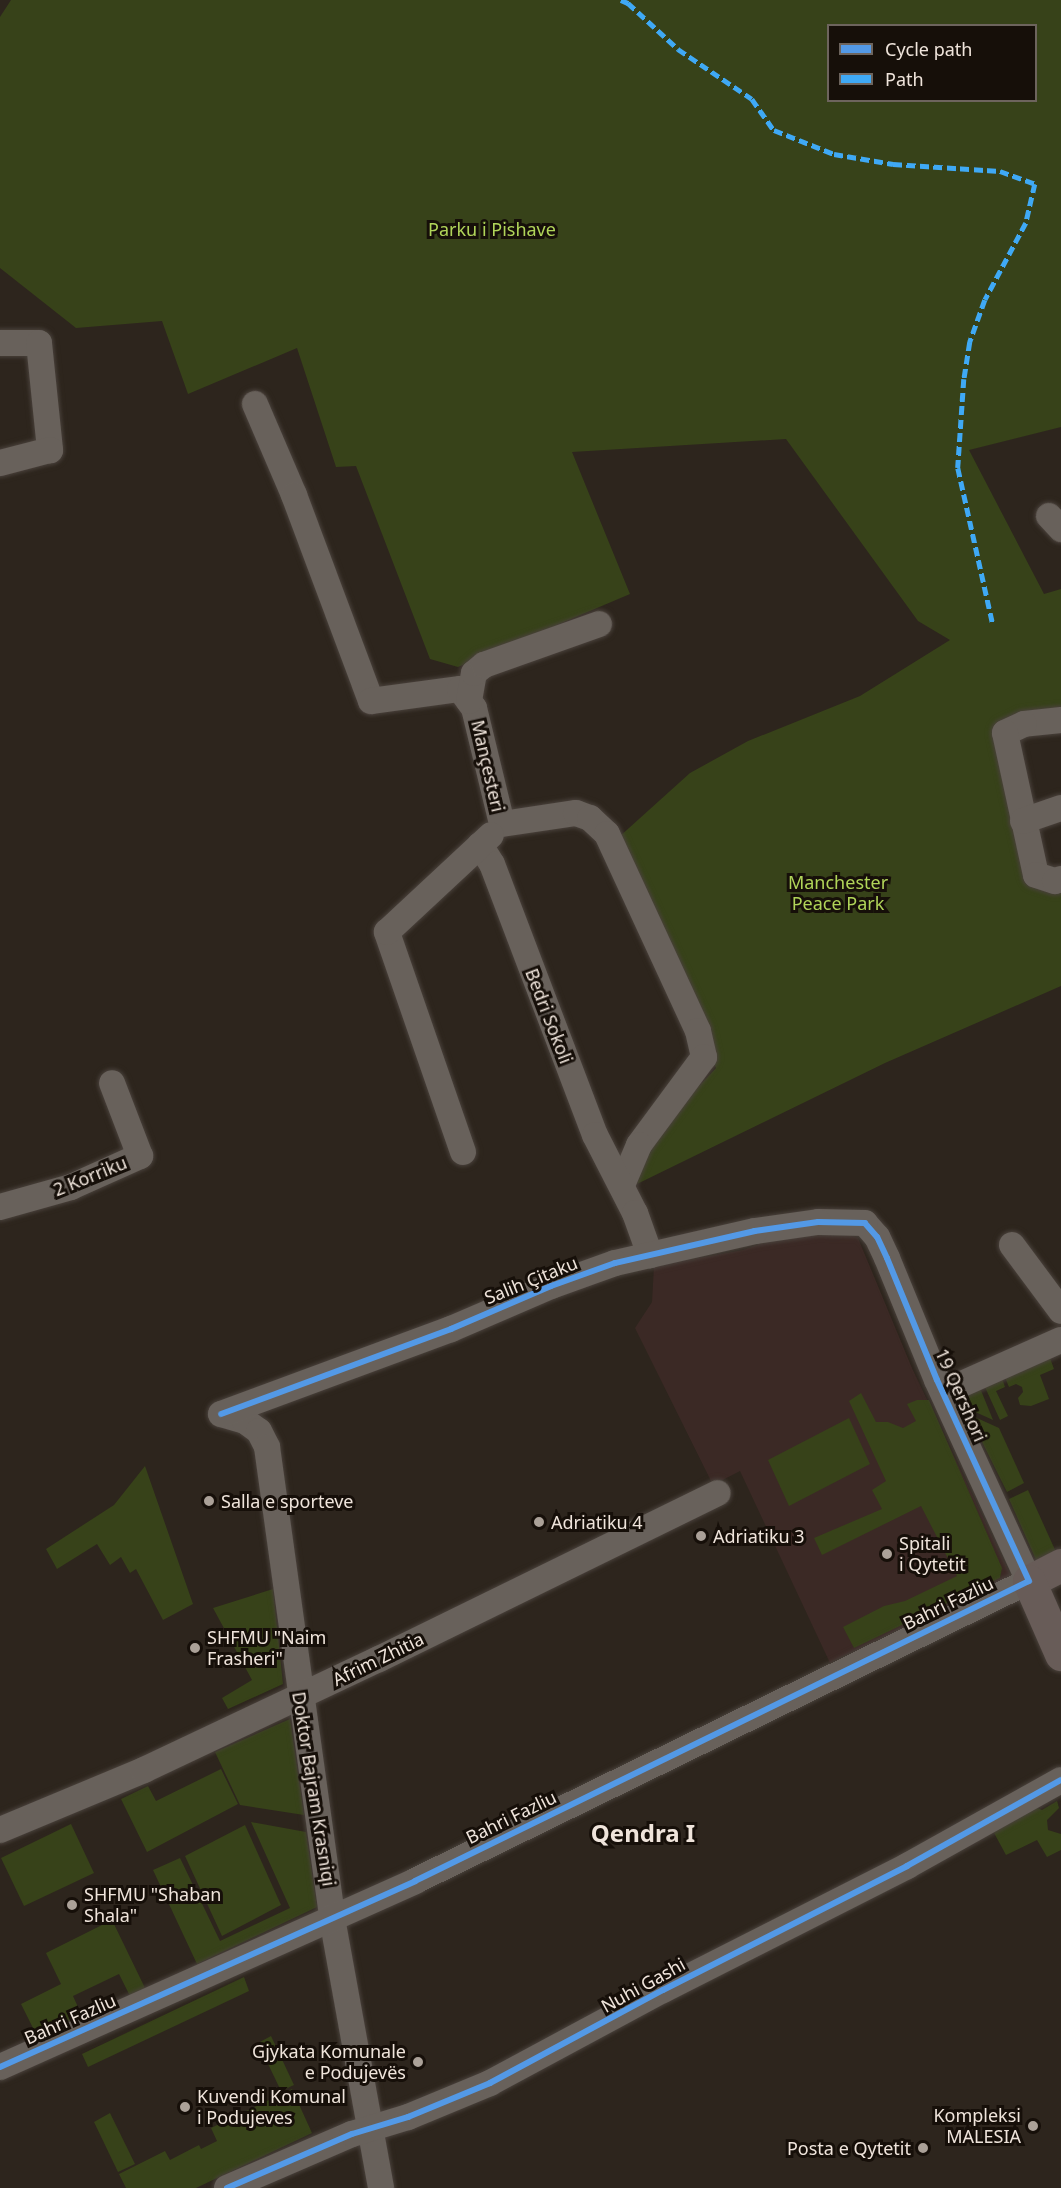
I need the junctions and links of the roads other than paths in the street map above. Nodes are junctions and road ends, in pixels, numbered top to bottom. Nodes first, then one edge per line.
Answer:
1 (0, 344) edge
2 (255, 404) dead end
3 (0, 463) edge
4 (599, 624) dead end
5 (469, 701) junction
6 (1061, 720) edge
7 (1061, 808) edge
8 (1023, 821) junction
9 (502, 824) junction
10 (480, 845) junction
11 (1061, 879) edge
12 (112, 1083) dead end
13 (463, 1152) dead end
14 (622, 1185) junction
15 (0, 1207) edge
16 (865, 1222) joint
17 (1012, 1245) dead end
18 (650, 1256) junction
19 (1061, 1311) edge
20 (1061, 1340) edge
21 (944, 1392) junction
22 (221, 1414) joint
23 (718, 1493) dead end
24 (1061, 1565) edge
25 (1029, 1581) junction
26 (1061, 1654) edge
27 (300, 1696) junction
28 (1061, 1780) edge
29 (0, 1830) edge
30 (332, 1918) junction
31 (0, 2067) edge
32 (372, 2129) junction
33 (227, 2188) edge
34 (381, 2188) edge

1 - 3 street
2 - 5 street, Mançesteri
4 - 5 street
5 - 9 street, Mançesteri
6 - 8 street
7 - 8 street
8 - 11 street
9 - 10 street
9 - 14 street, Mançesteri
10 - 13 street
10 - 14 street, Bedri Sokoli
12 - 15 street, 2 Korriku
14 - 18 street
16 - 18 street, Salih Çitaku
16 - 21 street, 19 Qershori
17 - 19 street
18 - 22 street, Salih Çitaku
20 - 21 street
21 - 25 street, 19 Qershori
22 - 27 street, Doktor Bajram Krasniqi
23 - 27 street, Afrim Zhitia
24 - 25 main road
25 - 26 main road, 19 Qershori
25 - 30 street, Bahri Fazliu
27 - 29 street, Afrim Zhitia
27 - 30 street, Doktor Bajram Krasniqi
28 - 32 street, Nuhi Gashi
30 - 31 street, Bahri Fazliu
30 - 32 street, Doktor Bajram Krasniqi
32 - 33 street, Nuhi Gashi
32 - 34 street, Doktor Bajram Krasniqi

